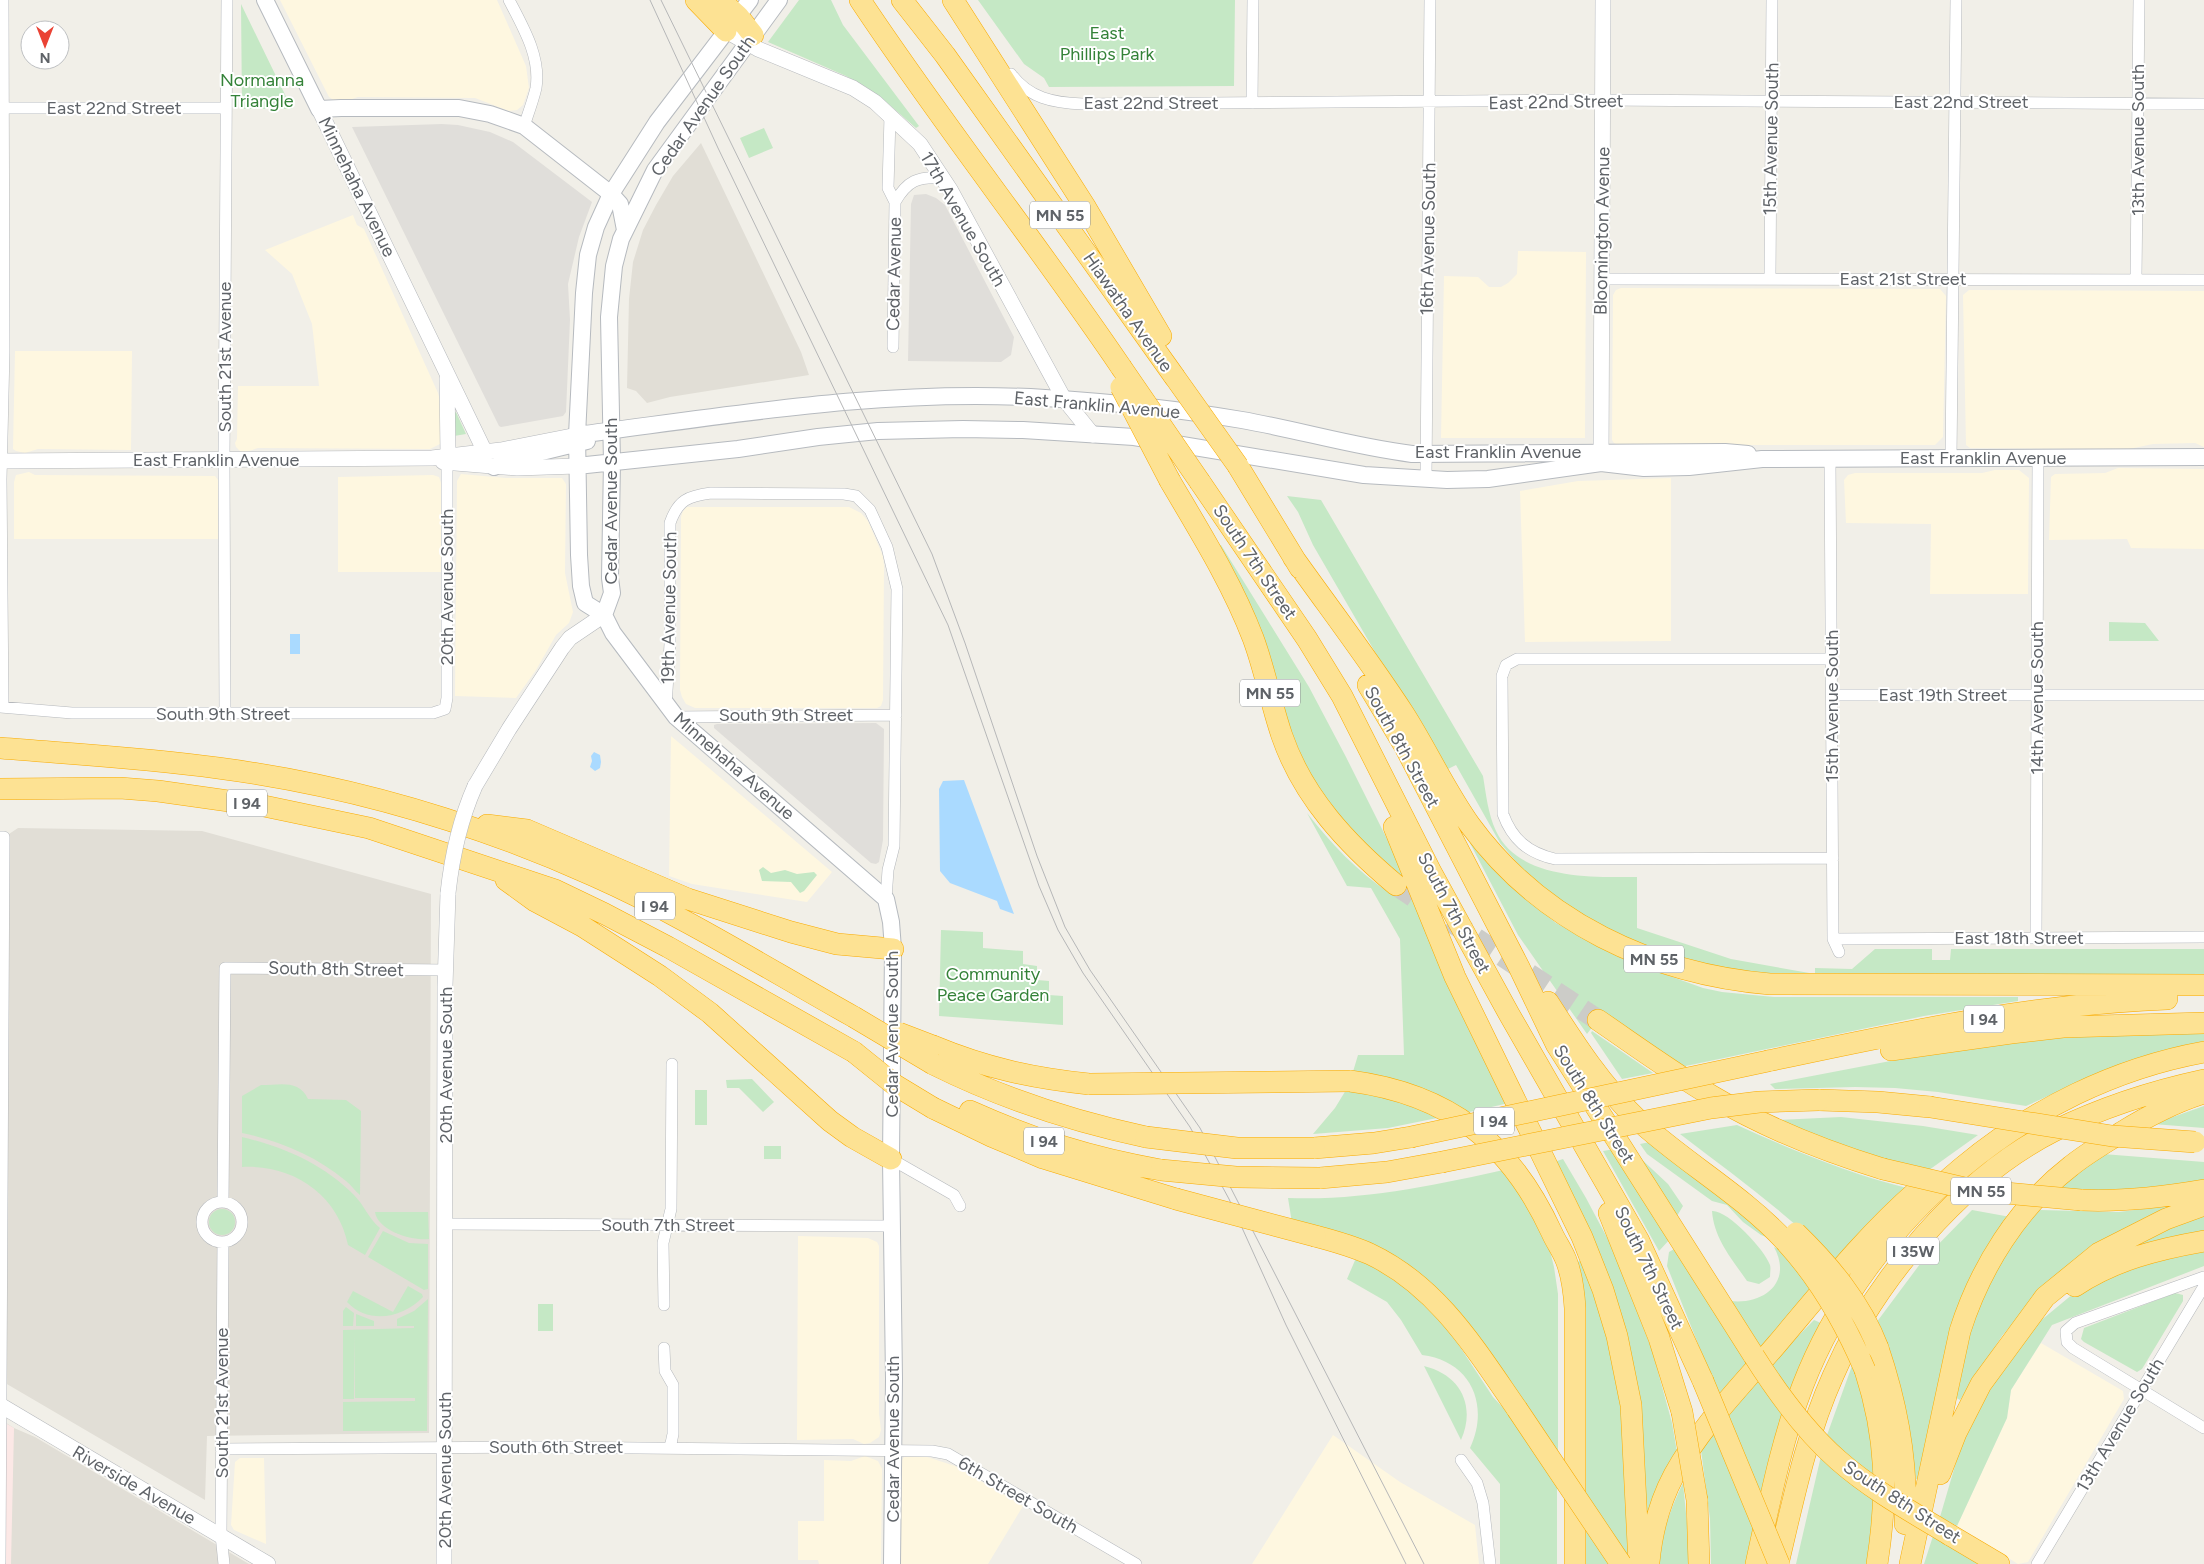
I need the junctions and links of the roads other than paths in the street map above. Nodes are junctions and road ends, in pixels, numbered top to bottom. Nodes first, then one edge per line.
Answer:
1 (3, 0) edge
2 (227, 0) edge
3 (265, 0) edge
4 (509, 0) edge
5 (696, 0) edge
6 (720, 0) edge
7 (779, 0) edge
8 (848, 0) edge
9 (860, 0) edge
10 (902, 0) edge
11 (954, 0) edge
12 (1252, 0) edge
13 (1430, 0) edge
14 (1603, 0) edge
15 (1772, 0) edge
16 (1956, 0) edge
17 (2139, 0) edge
18 (738, 16) edge
19 (751, 39) junction
20 (896, 54) junction
21 (1602, 100) junction
22 (1770, 101) junction
23 (1954, 102) junction
24 (1252, 103) junction
25 (1429, 103) junction
26 (2138, 104) junction
27 (2204, 104) edge
28 (4, 108) junction
29 (225, 108) junction
30 (319, 109) junction
31 (890, 116) junction
32 (524, 126) junction
33 (942, 178) junction
34 (611, 194) junction
35 (895, 202) junction
36 (625, 230) junction
37 (1770, 278) junction
38 (1954, 279) junction
39 (1601, 280) junction
40 (2136, 280) junction
41 (2204, 280) edge
42 (1072, 295) joint
43 (893, 347) dead end
44 (609, 352) junction
45 (581, 353) junction
46 (1116, 367) junction
47 (447, 374) junction
48 (1179, 376) junction
49 (1064, 399) junction
50 (612, 431) junction
51 (1093, 435) junction
52 (577, 440) junction
53 (485, 452) junction
54 (1427, 453) junction
55 (1601, 457) junction
56 (2204, 457) edge
57 (1951, 458) junction
58 (2038, 458) junction
59 (448, 459) junction
60 (1830, 459) junction
61 (224, 460) junction
62 (1, 461) edge
63 (612, 462) junction
64 (577, 466) junction
65 (494, 467) junction
66 (1426, 479) junction
67 (674, 510) joint
68 (1293, 557) junction
69 (604, 615) junction
70 (1831, 659) junction
71 (1832, 695) junction
72 (2037, 695) junction
73 (2204, 695) edge
74 (1342, 696) junction
75 (2, 707) edge
76 (445, 709) joint
77 (671, 711) junction
78 (225, 714) junction
79 (896, 715) junction
80 (0, 748) edge
81 (0, 756) edge
82 (115, 758) junction
83 (0, 789) edge
84 (445, 819) junction
85 (2, 837) edge
86 (1833, 858) junction
87 (486, 866) junction
88 (1396, 885) tunnel mouth
89 (886, 899) junction
90 (1495, 920) junction
91 (2204, 937) edge
92 (1833, 938) junction
93 (2036, 938) junction
94 (893, 949) junction
95 (1839, 952) dead end
96 (447, 970) junction
97 (2204, 985) edge
98 (2204, 998) edge
99 (1509, 1014) junction
100 (1598, 1020) tunnel mouth
101 (2204, 1023) edge
102 (2204, 1052) edge
103 (934, 1055) junction
104 (1768, 1061) junction
105 (672, 1064) dead end
106 (2204, 1080) edge
107 (1, 1086) edge
108 (2091, 1088) junction
109 (2204, 1093) edge
110 (934, 1101) junction
111 (2201, 1142) edge
112 (891, 1159) junction
113 (2204, 1190) edge
114 (223, 1201) junction
115 (2204, 1205) edge
116 (960, 1206) dead end
117 (445, 1224) junction
118 (667, 1225) junction
119 (892, 1226) junction
120 (1790, 1237) junction
121 (2204, 1241) edge
122 (223, 1242) junction
123 (1557, 1244) junction
124 (2204, 1277) edge
125 (2204, 1286) edge
126 (664, 1304) dead end
127 (2009, 1344) junction
128 (664, 1348) dead end
129 (2142, 1390) junction
130 (1, 1405) edge
131 (2204, 1428) edge
132 (221, 1448) junction
133 (445, 1448) junction
134 (670, 1448) junction
135 (892, 1450) junction
136 (1461, 1460) dead end
137 (221, 1535) junction
138 (1912, 1556) edge
139 (0, 1562) edge
140 (224, 1564) edge
141 (268, 1564) edge
142 (444, 1564) edge
143 (892, 1564) edge
144 (1136, 1564) edge
145 (1490, 1564) edge
146 (1563, 1564) edge
147 (1575, 1564) edge
148 (1621, 1564) edge
149 (1639, 1564) edge
150 (1649, 1564) edge
151 (1699, 1564) edge
152 (1756, 1564) edge
153 (1779, 1564) edge
154 (1877, 1564) edge
155 (1900, 1564) edge
156 (1999, 1564) edge
157 (2037, 1564) edge

1 - 28 street
2 - 29 street, South 21st Avenue
3 - 30 main road, Minnehaha Avenue
4 - 32 street
5 - 18 highway
6 - 18 highway
7 - 19 main road, Cedar Avenue South
8 - 20 highway
9 - 20 highway, Hiawatha Avenue / MN 55
10 - 48 highway, Hiawatha Avenue / MN 55
11 - 24 street, East 22nd Street
11 - 48 highway
12 - 24 street
13 - 25 street, 16th Avenue South
14 - 21 street, Bloomington Avenue
15 - 22 street, 15th Avenue South
16 - 23 street
17 - 26 street, 13th Avenue South
18 - 19 highway
18 - 34 main road, Cedar Avenue South
19 - 31 street, 17th Avenue South
19 - 36 main road, Cedar Avenue South
20 - 42 highway, Hiawatha Avenue / MN 55
21 - 22 street, East 22nd Street
21 - 25 street, East 22nd Street
21 - 39 street, Bloomington Avenue
22 - 23 street, East 22nd Street
22 - 37 street, 15th Avenue South
23 - 26 street, East 22nd Street
23 - 38 street
24 - 25 street, East 22nd Street
25 - 54 street, 16th Avenue South
26 - 27 street, East 22nd Street
26 - 40 street, 13th Avenue South
28 - 29 street, East 22nd Street
28 - 62 street
29 - 61 street, South 21st Avenue
30 - 32 main road
30 - 47 street, Minnehaha Avenue
31 - 33 street, 17th Avenue South
31 - 35 street, Cedar Avenue
32 - 34 main road
33 - 35 street, Cedar Avenue
33 - 49 street, 17th Avenue South
34 - 36 main road
34 - 45 main road, Cedar Avenue South
35 - 43 street, Cedar Avenue
36 - 44 main road, Cedar Avenue South
37 - 38 street, East 21st Street
37 - 39 street, East 21st Street
38 - 40 street, East 21st Street
38 - 57 street
39 - 55 street, Bloomington Avenue
40 - 41 street, East 21st Street
42 - 46 highway, South 7th Street
44 - 45 main road
44 - 50 main road, Cedar Avenue South
45 - 52 main road, Cedar Avenue South
46 - 74 highway, South 7th Street, bridge
46 - 88 highway, MN 55, bridge
47 - 53 street, Minnehaha Avenue
47 - 59 street, Minnehaha Avenue
48 - 68 highway, Hiawatha Avenue / MN 55, bridge
49 - 50 main road, East Franklin Avenue
49 - 51 street, 17th Avenue South
49 - 54 main road, East Franklin Avenue
50 - 52 main road, East Franklin Avenue
50 - 63 main road, Cedar Avenue South
51 - 63 main road, East Franklin Avenue
51 - 66 main road, East Franklin Avenue
52 - 53 street, East Franklin Avenue
52 - 64 main road, Cedar Avenue South
52 - 65 main road
53 - 59 street, East Franklin Avenue
54 - 55 main road, East Franklin Avenue
54 - 66 street, 16th Avenue South
55 - 60 main road, East Franklin Avenue
55 - 66 main road, East Franklin Avenue
56 - 58 main road, East Franklin Avenue
57 - 58 main road, East Franklin Avenue
57 - 60 main road, East Franklin Avenue
58 - 72 street, 14th Avenue South
59 - 61 street, East Franklin Avenue
59 - 65 street, East Franklin Avenue
59 - 76 street, 20th Avenue South
60 - 70 street, 15th Avenue South
61 - 62 street, East Franklin Avenue
61 - 78 street, South 21st Avenue
62 - 75 street
63 - 64 main road, East Franklin Avenue
63 - 69 main road, Cedar Avenue South
64 - 65 street, East Franklin Avenue
64 - 69 main road, Cedar Avenue South
67 - 77 street, 19th Avenue South
67 - 79 street, Cedar Avenue South
68 - 90 highway, South 8th Street
68 - 97 highway, MN 55
69 - 77 main road, Minnehaha Avenue
69 - 96 street, 20th Avenue South, bridge
70 - 71 street, 15th Avenue South
70 - 86 street
71 - 72 street, East 19th Street
71 - 86 street, 15th Avenue South
72 - 73 street, East 19th Street
72 - 93 street, 14th Avenue South
74 - 99 highway, South 7th Street
74 - 149 highway
75 - 78 street, South 9th Street
76 - 78 street, South 9th Street
77 - 79 street, South 9th Street
77 - 89 main road, Minnehaha Avenue
79 - 89 street, Cedar Avenue South
80 - 82 highway
81 - 82 highway, I 94
82 - 84 highway, I 94
83 - 87 highway, I 94
84 - 94 highway
84 - 103 highway, I 94, bridge
85 - 107 street
86 - 92 street, 15th Avenue South
87 - 110 highway, I 94, bridge
87 - 112 highway
89 - 94 main road, Cedar Avenue South
90 - 120 highway
90 - 156 highway, South 8th Street, bridge
91 - 93 street, East 18th Street
92 - 93 street, East 18th Street
92 - 95 street, 15th Avenue South
94 - 112 main road, Cedar Avenue South
96 - 114 street, South 8th Street
96 - 117 street, 20th Avenue South
98 - 104 highway, I 94
99 - 151 highway, bridge
99 - 153 highway, South 7th Street, bridge
100 - 113 highway, MN 55, bridge
101 - 104 highway
102 - 108 highway, I 35W
103 - 104 highway, I 94, bridge
103 - 123 highway, bridge
105 - 118 street
106 - 153 highway, I 35W
107 - 130 street
108 - 150 highway
108 - 152 highway, I 35W
109 - 138 highway
110 - 111 highway, I 94, bridge
110 - 148 highway, bridge
112 - 116 street
112 - 119 main road, Cedar Avenue South
114 - 122 street
114 - 122 street
115 - 127 highway
117 - 118 street, South 7th Street
117 - 133 street, 20th Avenue South
118 - 119 street, South 7th Street
118 - 126 street
119 - 135 main road, Cedar Avenue South
120 - 154 highway, bridge
120 - 155 highway, bridge
121 - 127 highway
122 - 132 street, South 21st Avenue
123 - 146 highway
123 - 147 highway
124 - 129 street
125 - 129 street, 13th Avenue South
127 - 138 highway
128 - 134 street
129 - 131 street
129 - 157 street, 13th Avenue South
130 - 137 street, Riverside Avenue
130 - 139 street
132 - 133 street, South 6th Street
132 - 137 street, South 21st Avenue
133 - 134 street, South 6th Street
133 - 142 street, 20th Avenue South
134 - 135 street, South 6th Street
135 - 143 main road, Cedar Avenue South
135 - 144 street, 6th Street South
136 - 145 street
137 - 140 street, South 21st Avenue
137 - 141 street, Riverside Avenue

